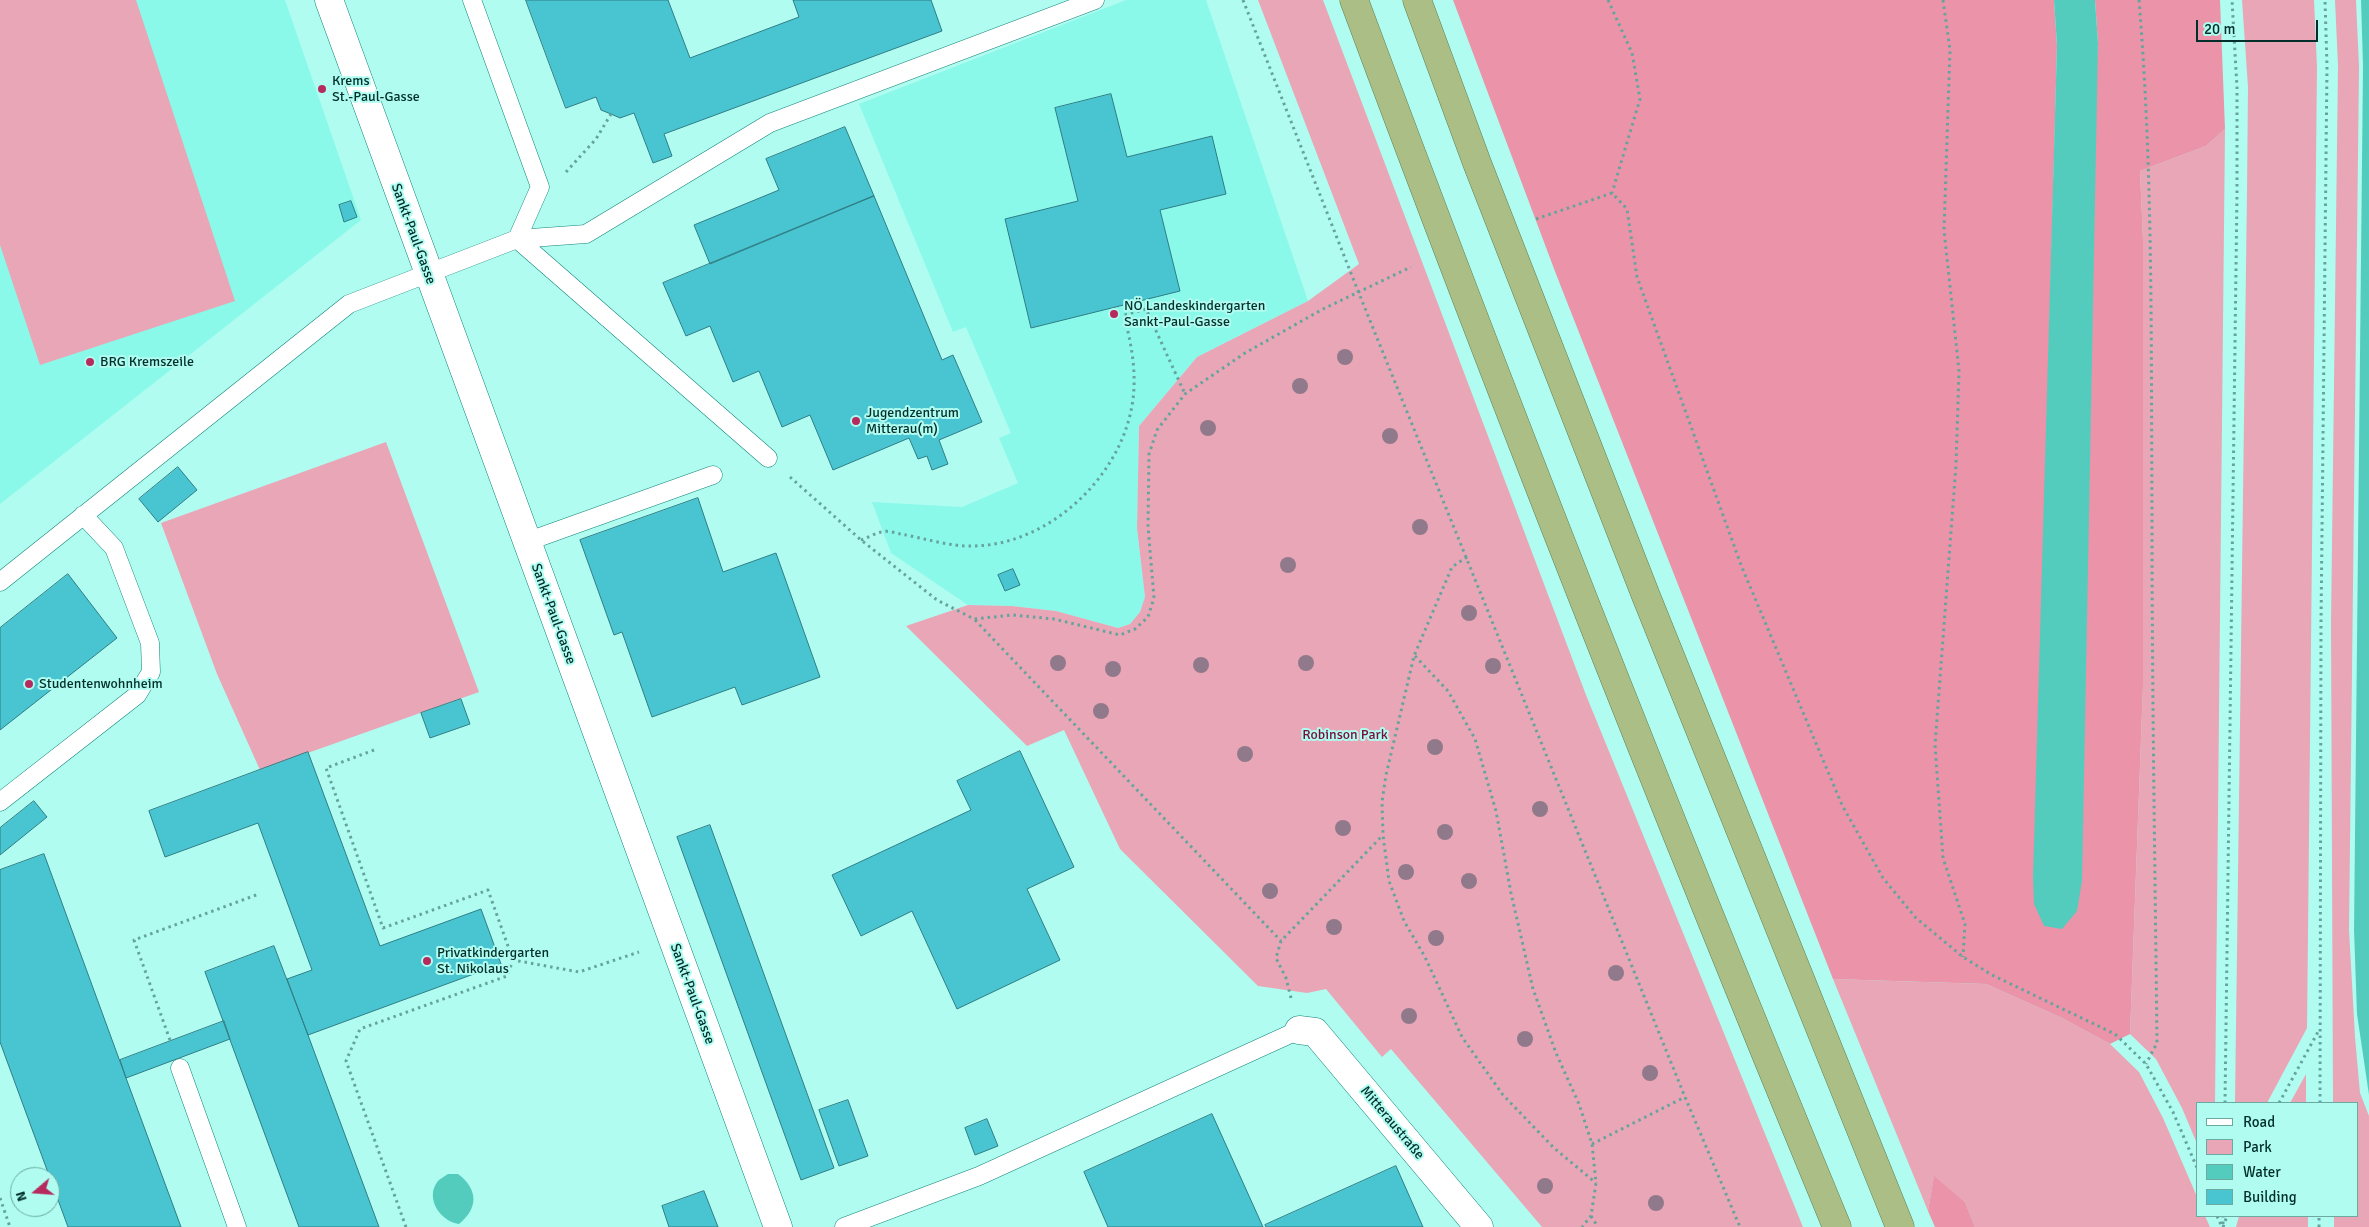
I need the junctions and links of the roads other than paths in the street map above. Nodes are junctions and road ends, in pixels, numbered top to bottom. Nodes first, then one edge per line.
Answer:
1 (329, 0) edge
2 (472, 0) edge
3 (1095, 0) edge
4 (1354, 0) edge
5 (1417, 0) edge
6 (517, 239) junction
7 (427, 274) junction
8 (768, 458) road end
9 (713, 475) dead end
10 (84, 515) junction
11 (526, 542) junction
12 (0, 582) edge
13 (0, 802) edge
14 (1299, 1030) joint
15 (180, 1068) dead end
16 (237, 1227) edge
17 (778, 1227) edge
18 (844, 1227) edge
19 (1479, 1227) edge
20 (1836, 1227) edge
21 (1900, 1227) edge

1 - 7 street, Sankt-Paul-Gasse
2 - 6 lane
3 - 6 lane
4 - 20 highway
5 - 21 highway
6 - 7 lane
6 - 8 lane
7 - 10 lane
7 - 11 street, Sankt-Paul-Gasse
9 - 11 lane
10 - 12 lane
10 - 13 lane
11 - 17 street, Sankt-Paul-Gasse
14 - 18 lane
14 - 19 street, Mitteraustraße
15 - 16 lane

